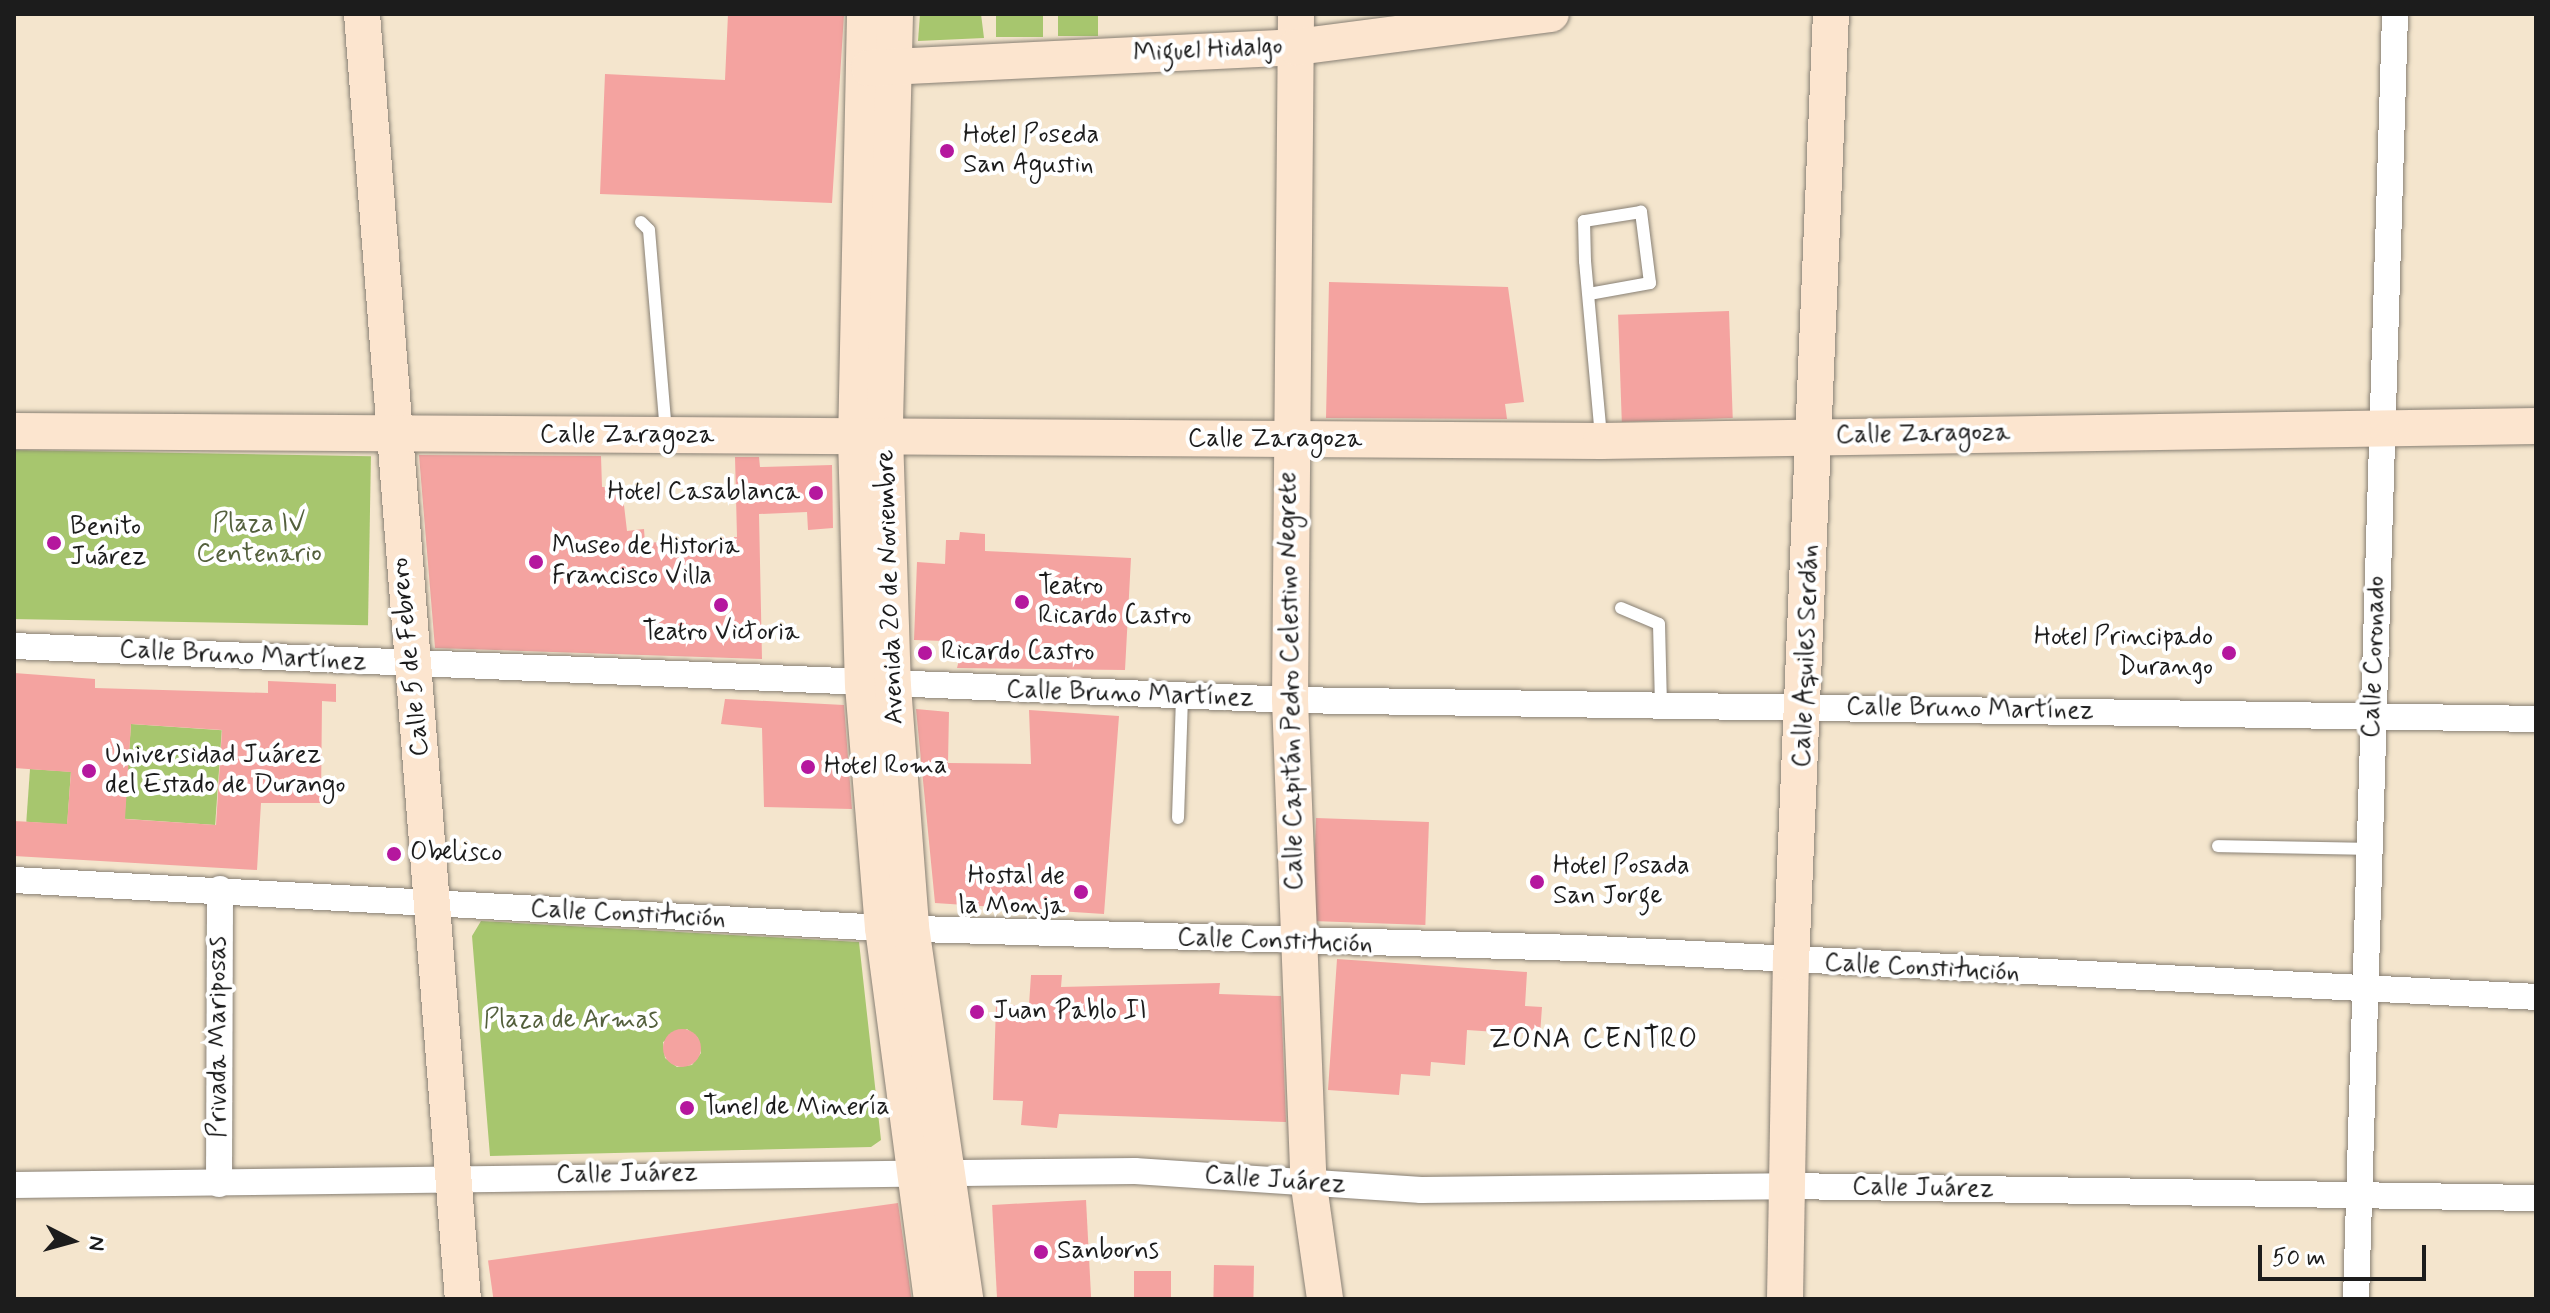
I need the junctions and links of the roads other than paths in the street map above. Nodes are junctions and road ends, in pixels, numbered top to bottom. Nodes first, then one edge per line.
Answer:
1 (362, 14) edge
2 (865, 14) edge
3 (895, 14) edge
4 (1551, 14) edge
5 (1831, 14) edge
6 (2395, 14) edge
7 (1296, 30) edge
8 (878, 68) junction
9 (641, 222) dead end
10 (1589, 294) junction
11 (2536, 426) edge
12 (2381, 430) junction
13 (14, 431) edge
14 (667, 435) junction
15 (871, 436) junction
16 (1816, 436) junction
17 (390, 438) junction
18 (1288, 440) junction
19 (1601, 441) junction
20 (1621, 608) dead end
21 (14, 646) edge
22 (411, 668) junction
23 (878, 686) junction
24 (1182, 696) junction
25 (1290, 700) junction
26 (1661, 705) junction
27 (1806, 707) junction
28 (2374, 717) junction
29 (2536, 719) edge
30 (1178, 818) dead end
31 (2218, 846) dead end
32 (2369, 849) junction
33 (14, 880) edge
34 (220, 889) junction
35 (437, 904) junction
36 (897, 928) junction
37 (1298, 944) junction
38 (1791, 963) junction
39 (2364, 989) junction
40 (2536, 997) edge
41 (932, 1171) junction
42 (457, 1177) junction
43 (219, 1184) junction
44 (14, 1185) edge
45 (1309, 1186) junction
46 (1787, 1186) junction
47 (2357, 1198) junction
48 (2536, 1198) edge
49 (463, 1299) edge
50 (932, 1299) edge
51 (965, 1299) edge
52 (1325, 1299) edge
53 (1785, 1299) edge
54 (2356, 1299) edge

1 - 17 street, Calle 5 de Febrero
2 - 8 street, Avenida 20 de Noviembre
3 - 8 street, Avenida 20 de Noviembre
4 - 7 street, Miguel Hidalgo
5 - 16 street, Calle Aquiles Serdán
6 - 12 street, Calle Coronado
7 - 8 street, Miguel Hidalgo
7 - 18 street, Calle Capitán Pedro Celestino Negrete
8 - 15 street, Avenida 20 de Noviembre
9 - 14 lane
10 - 10 lane
10 - 19 lane
11 - 12 street, Calle Zaragoza
12 - 16 street, Calle Zaragoza
12 - 28 street, Calle Coronado
13 - 17 street, Calle Zaragoza
14 - 15 street, Calle Zaragoza
14 - 17 street, Calle Zaragoza
15 - 18 street, Calle Zaragoza
15 - 23 street, Avenida 20 de Noviembre
16 - 19 street, Calle Zaragoza
16 - 27 street, Calle Aquiles Serdán
17 - 22 street, Calle 5 de Febrero
18 - 19 street, Calle Zaragoza
18 - 25 street, Calle Capitán Pedro Celestino Negrete
20 - 26 lane
21 - 22 street, Calle Bruno Martínez
22 - 23 street, Calle Bruno Martínez
22 - 35 street, Calle 5 de Febrero
23 - 24 street, Calle Bruno Martínez
23 - 36 street, Avenida 20 de Noviembre
24 - 25 street, Calle Bruno Martínez
24 - 30 lane
25 - 26 street, Calle Bruno Martínez
25 - 37 street, Calle Capitán Pedro Celestino Negrete
26 - 27 street, Calle Bruno Martínez
27 - 28 street, Calle Bruno Martínez
27 - 38 street, Calle Aquiles Serdán
28 - 29 street, Calle Bruno Martínez
28 - 32 street, Calle Coronado
31 - 32 lane
32 - 39 street, Calle Coronado
33 - 34 street, Calle Constitución
34 - 35 street, Calle Constitución
34 - 43 street, Privada Mariposas
35 - 36 street, Calle Constitución
35 - 42 street, Calle 5 de Febrero
36 - 37 street, Calle Constitución
36 - 41 street, Avenida 20 de Noviembre
37 - 38 street, Calle Constitución
37 - 45 street, Calle Capitán Pedro Celestino Negrete
38 - 39 street, Calle Constitución
38 - 46 street, Calle Aquiles Serdán
39 - 40 street, Calle Constitución
39 - 47 street, Calle Coronado
41 - 42 street, Calle Juárez
41 - 45 street, Calle Juárez
41 - 50 street, Avenida 20 de Noviembre
41 - 51 street, Avenida 20 de Noviembre
42 - 43 street, Calle Juárez
42 - 49 street, Calle 5 de Febrero
43 - 44 street, Calle Juárez
45 - 46 street, Calle Juárez
45 - 52 street, Calle Capitán Pedro Celestino Negrete
46 - 47 street, Calle Juárez
46 - 53 street, Calle Aquiles Serdán
47 - 48 street, Calle Juárez
47 - 54 street, Calle Coronado

